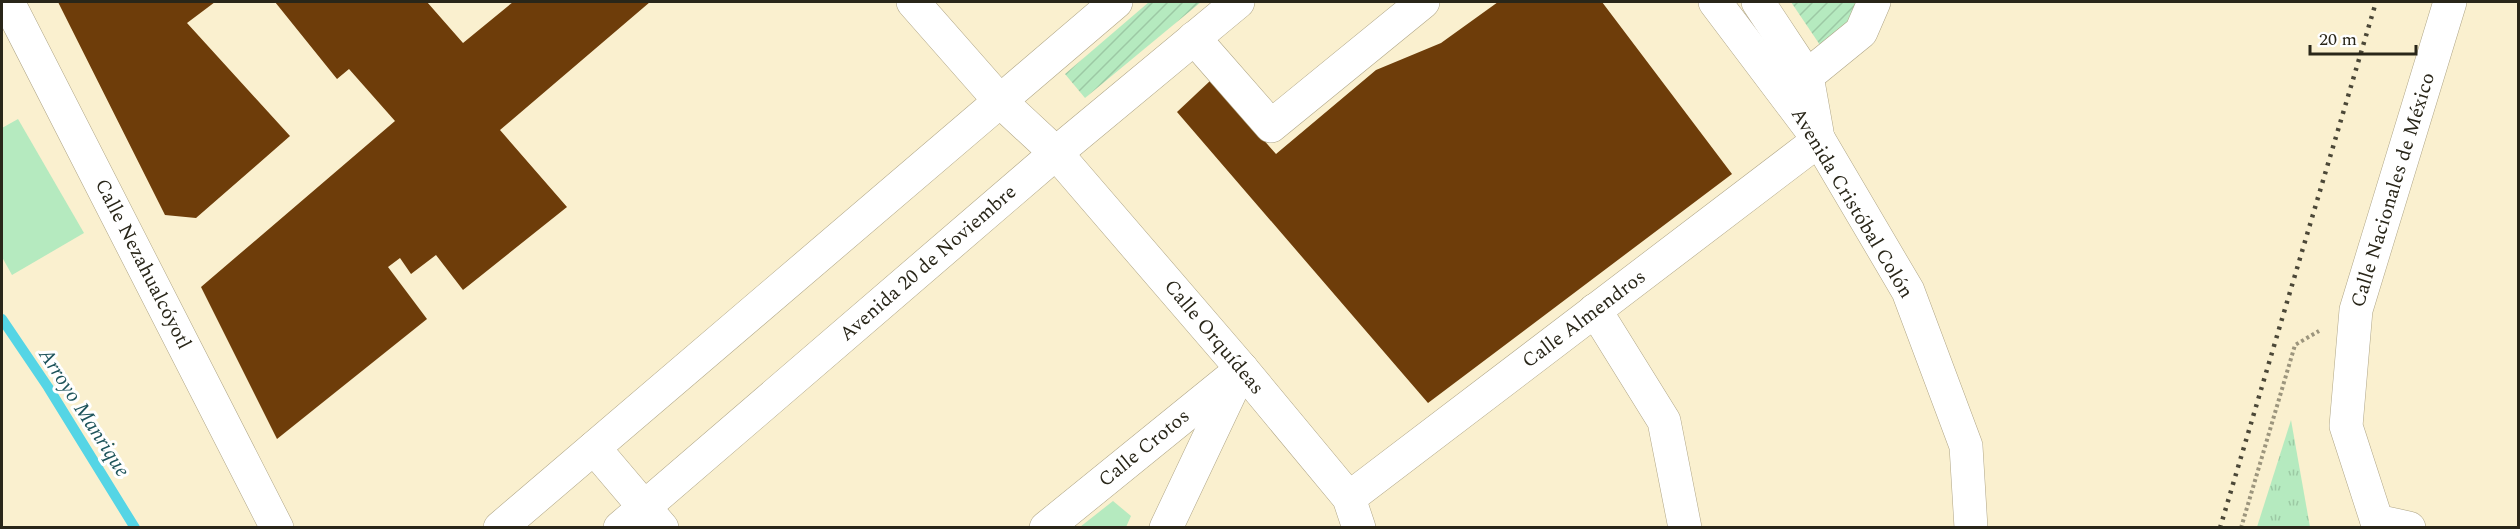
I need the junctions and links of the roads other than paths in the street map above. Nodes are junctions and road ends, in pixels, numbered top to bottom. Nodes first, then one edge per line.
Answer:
1 (8, 2) edge
2 (913, 2) edge
3 (1116, 2) edge
4 (1238, 2) edge
5 (1715, 2) edge
6 (1758, 2) edge
7 (1874, 2) edge
8 (2450, 2) edge
9 (1405, 7) edge
10 (1194, 38) junction
11 (1807, 76) junction
12 (1000, 101) junction
13 (1819, 140) junction
14 (1056, 153) junction
15 (1595, 310) junction
16 (1242, 369) junction
17 (594, 448) junction
18 (1354, 513) edge
19 (642, 521) edge
20 (2378, 524) edge
21 (277, 528) edge
22 (500, 528) edge
23 (1047, 528) edge
24 (1166, 528) edge
25 (1685, 528) edge
26 (1971, 528) edge
27 (2409, 528) edge

1 - 21 street, Calle Nezahualcóyotl
2 - 12 street, Calle Orquídeas
3 - 12 street
4 - 10 street, Avenida 20 de Noviembre
5 - 13 street, Avenida Cristóbal Colón
6 - 11 street
7 - 11 street
8 - 20 street, Calle Nacionales de México
9 - 10 street
10 - 14 street, Avenida 20 de Noviembre
11 - 13 street
12 - 14 street, Calle Orquídeas
12 - 17 street
13 - 15 street, Calle Almendros
13 - 26 street, Avenida Cristóbal Colón
14 - 16 street, Calle Orquídeas
14 - 19 street, Avenida 20 de Noviembre
15 - 18 street, Calle Almendros
15 - 25 street
16 - 18 street, Calle Orquídeas
16 - 23 street, Calle Crotos
16 - 24 street
17 - 19 street
17 - 22 street
20 - 27 street, Calle Nacionales de México

